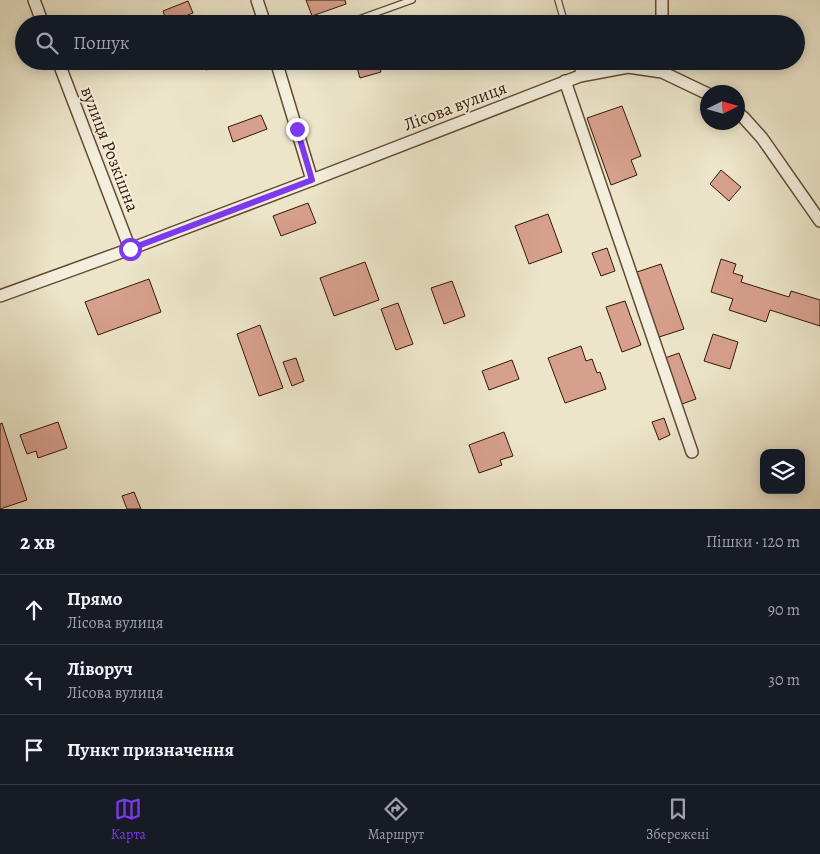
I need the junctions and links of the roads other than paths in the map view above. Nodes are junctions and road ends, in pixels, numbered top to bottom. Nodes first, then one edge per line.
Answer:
1 (34, 0) edge
2 (257, 0) edge
3 (412, 0) edge
4 (558, 0) edge
5 (662, 0) edge
6 (40, 15) edge
7 (262, 15) edge
8 (370, 15) edge
9 (562, 15) edge
10 (662, 15) edge
11 (61, 70) edge
12 (279, 70) edge
13 (578, 70) edge
14 (612, 70) edge
15 (669, 70) edge
16 (580, 76) junction
17 (566, 81) junction
18 (700, 89) edge
19 (745, 119) edge
20 (312, 180) junction
21 (820, 221) edge
22 (130, 249) junction
23 (0, 296) edge
24 (692, 452) dead end

1 - 6 street
2 - 7 street
3 - 8 lane
4 - 9 lane
5 - 10 street
11 - 22 street, вулиця Розкішна
12 - 20 street
13 - 16 lane
14 - 16 street, Лісова вулиця
15 - 18 street, Лісова вулиця
16 - 17 street, Лісова вулиця
17 - 20 street, Лісова вулиця
17 - 24 street
19 - 21 street
20 - 22 street, Лісова вулиця
22 - 23 street, Лісова вулиця

